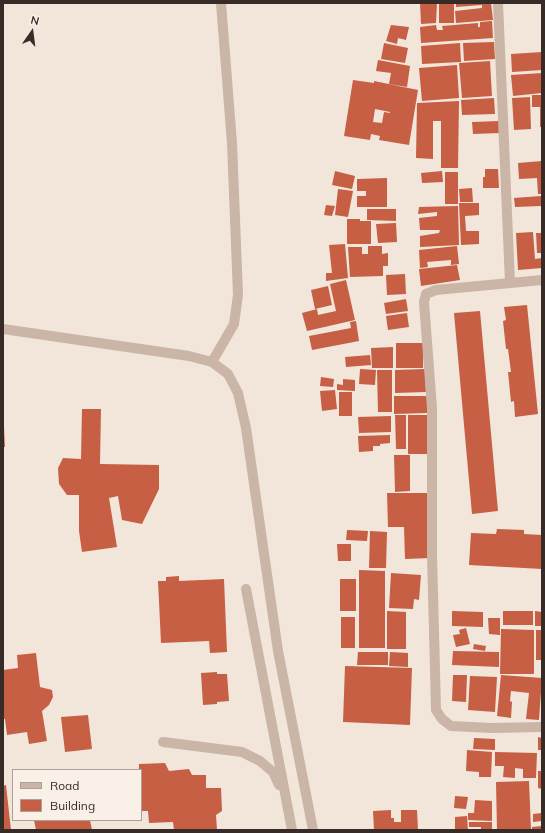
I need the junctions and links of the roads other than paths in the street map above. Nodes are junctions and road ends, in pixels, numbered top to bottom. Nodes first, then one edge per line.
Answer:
1 (221, 3) edge
2 (498, 3) edge
3 (542, 280) edge
4 (510, 283) junction
5 (3, 329) edge
6 (212, 362) junction
7 (246, 589) dead end
8 (542, 727) edge
9 (162, 742) dead end
10 (285, 795) junction
11 (292, 830) edge
12 (313, 830) edge

1 - 6 street
2 - 4 street
3 - 4 street
4 - 8 street
5 - 6 street
6 - 12 street
7 - 10 street
9 - 10 street
10 - 11 street

